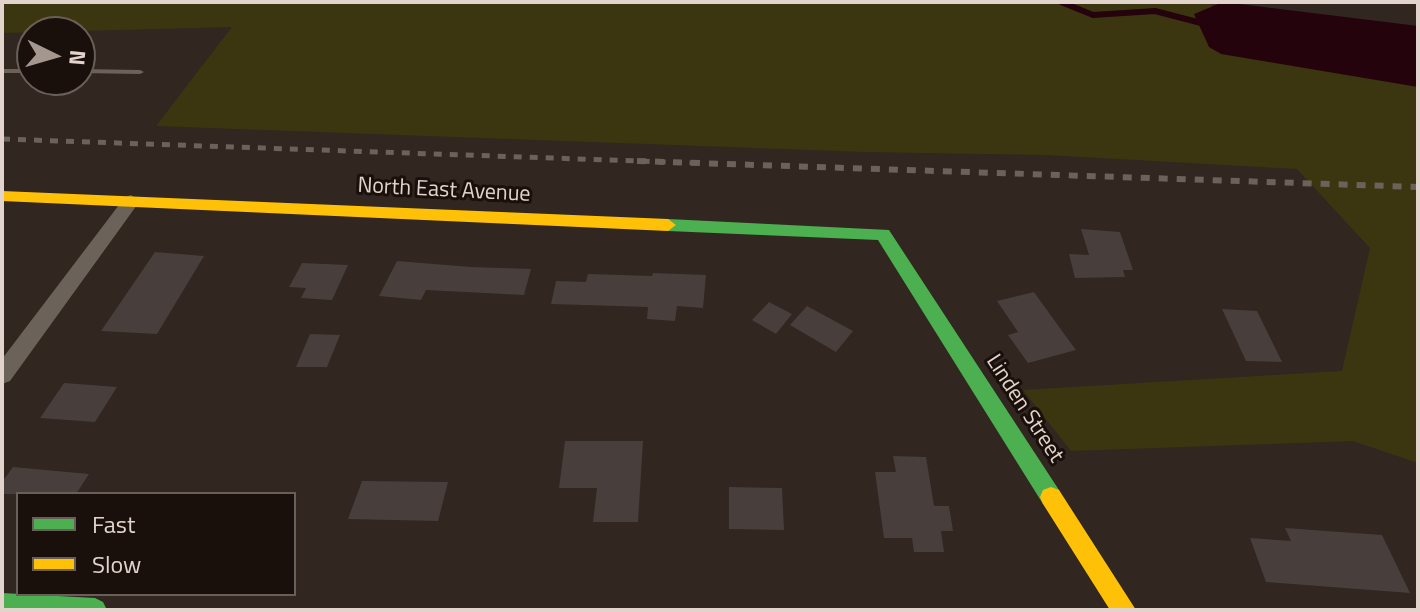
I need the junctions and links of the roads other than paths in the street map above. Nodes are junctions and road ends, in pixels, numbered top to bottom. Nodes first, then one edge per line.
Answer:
1 (96, 71) edge
2 (140, 72) dead end
3 (2, 196) edge
4 (131, 201) junction
5 (883, 234) joint
6 (2, 375) edge
7 (2, 605) edge
8 (95, 610) edge
9 (1124, 610) edge

1 - 2 lane
3 - 4 street, North East Avenue
4 - 5 street, North East Avenue
4 - 6 street
5 - 9 street, Linden Street
7 - 8 street

